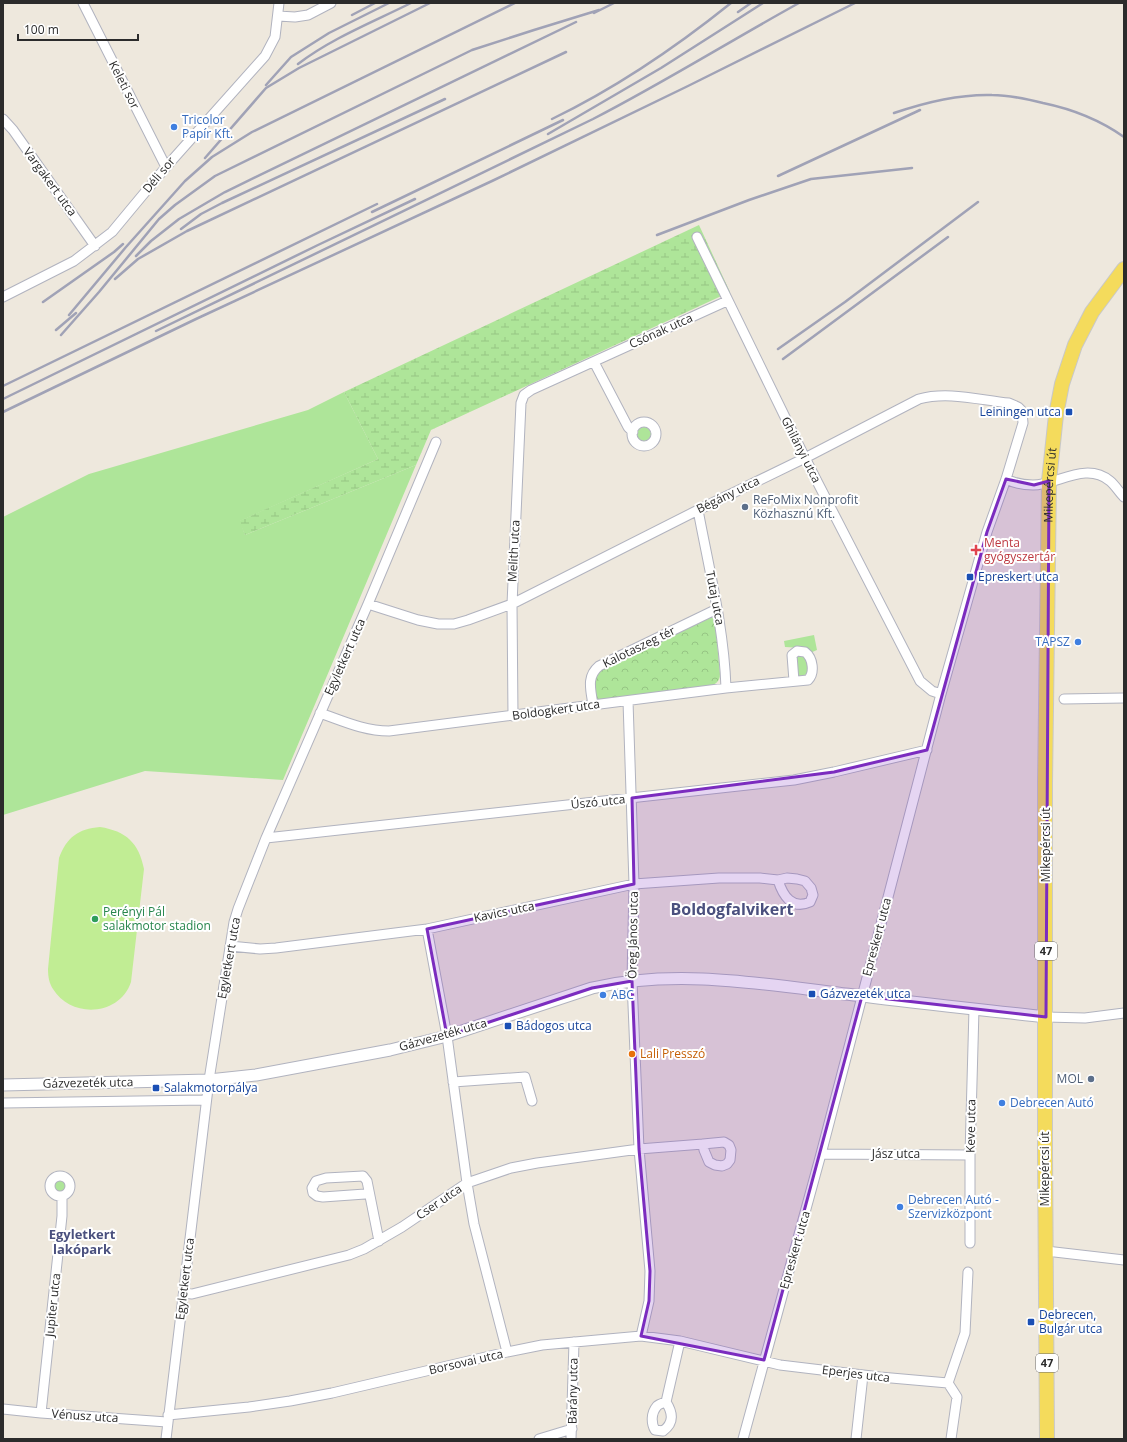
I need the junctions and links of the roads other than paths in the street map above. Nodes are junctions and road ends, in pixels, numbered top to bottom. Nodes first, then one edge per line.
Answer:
1 (83, 3) edge
2 (279, 3) edge
3 (331, 3) edge
4 (278, 16) junction
5 (3, 119) edge
6 (166, 167) junction
7 (696, 237) dead end
8 (95, 246) junction
9 (1124, 269) edge
10 (3, 297) edge
11 (727, 301) junction
12 (594, 362) junction
13 (531, 390) joint
14 (633, 432) dead end
15 (436, 442) dead end
16 (805, 458) junction
17 (1006, 479) junction
18 (1049, 481) junction
19 (1124, 497) edge
20 (698, 510) junction
21 (368, 604) junction
22 (512, 604) junction
23 (717, 609) junction
24 (794, 680) dead end
25 (726, 688) junction
26 (941, 694) junction
27 (1124, 698) edge
28 (1064, 699) dead end
29 (628, 702) junction
30 (593, 705) junction
31 (320, 713) junction
32 (513, 716) junction
33 (927, 750) junction
34 (632, 798) junction
35 (266, 838) junction
36 (778, 880) dead end
37 (634, 884) junction
38 (427, 929) junction
39 (230, 946) junction
40 (632, 981) junction
41 (862, 996) junction
42 (974, 1009) junction
43 (1124, 1013) edge
44 (1046, 1017) junction
45 (447, 1036) junction
46 (209, 1080) junction
47 (453, 1082) junction
48 (3, 1085) edge
49 (206, 1100) junction
50 (532, 1101) dead end
51 (3, 1103) edge
52 (703, 1144) dead end
53 (639, 1149) junction
54 (821, 1154) junction
55 (970, 1155) junction
56 (466, 1183) junction
57 (366, 1194) dead end
58 (62, 1196) dead end
59 (379, 1241) junction
60 (970, 1243) dead end
61 (1046, 1251) junction
62 (1124, 1260) edge
63 (968, 1272) dead end
64 (184, 1293) junction
65 (642, 1336) junction
66 (680, 1341) junction
67 (574, 1342) junction
68 (507, 1352) junction
69 (764, 1360) junction
70 (863, 1375) junction
71 (948, 1383) junction
72 (666, 1402) dead end
73 (3, 1409) edge
74 (41, 1413) junction
75 (168, 1419) junction
76 (572, 1429) junction
77 (166, 1439) edge
78 (539, 1439) edge
79 (572, 1439) edge
80 (743, 1439) edge
81 (856, 1439) edge
82 (951, 1439) edge
83 (1047, 1439) edge

1 - 6 street, Keleti sor
2 - 4 street, Déli sor
3 - 4 street
4 - 6 street, Déli sor
5 - 8 street, Vargakert utca
6 - 8 street, Déli sor
7 - 11 street, Ghilányi utca
8 - 10 street, Déli sor
9 - 18 main road, Mikepércsi út / 47
11 - 12 street, Csónak utca
11 - 16 street, Ghilányi utca
12 - 13 street, Csónak utca
12 - 14 street
13 - 22 street, Melith utca
15 - 21 street, Egyletkert utca
16 - 17 street, Bégány utca
16 - 20 street, Bégány utca
16 - 26 street, Ghilányi utca
17 - 18 street
17 - 26 street, Epreskert utca
18 - 19 street
18 - 44 main road, Mikepércsi út / 47
20 - 22 street, Bégány utca
20 - 23 street, Tutaj utca
21 - 22 street, Bégány utca
21 - 31 street, Egyletkert utca
22 - 32 street, Melith utca
23 - 25 street, Tutaj utca
23 - 30 street, Kalotaszeg tér
24 - 25 street, Boldogkert utca
25 - 29 street, Boldogkert utca
26 - 33 street, Epreskert utca
27 - 28 street
29 - 30 street, Boldogkert utca
29 - 34 street, Öreg János utca
30 - 32 street, Boldogkert utca
31 - 32 street, Boldogkert utca
31 - 35 street, Egyletkert utca
33 - 34 street, Úszó utca
33 - 41 street, Epreskert utca
34 - 35 street, Úszó utca
34 - 37 street, Öreg János utca
35 - 39 street, Egyletkert utca
36 - 37 street, Kavics utca
37 - 38 street, Kavics utca
37 - 40 street, Öreg János utca
38 - 39 street, Kavics utca
38 - 45 street
39 - 46 street, Egyletkert utca
40 - 41 street, Gázvezeték utca
40 - 45 street, Gázvezeték utca
40 - 53 street, Öreg János utca
41 - 42 street, Gázvezeték utca
41 - 54 street, Epreskert utca
42 - 44 street, Gázvezeték utca
42 - 55 street, Keve utca
43 - 44 street
44 - 61 main road, Mikepércsi út / 47
45 - 46 street, Gázvezeték utca
45 - 47 street
46 - 48 street, Gázvezeték utca
46 - 49 street, Egyletkert utca
47 - 50 street
47 - 56 street
49 - 51 street
49 - 64 street, Egyletkert utca
52 - 53 street, Cser utca
53 - 56 street, Cser utca
53 - 65 street, Öreg János utca
54 - 55 street, Jász utca
54 - 69 street, Epreskert utca
55 - 60 street, Keve utca
56 - 59 street, Cser utca
56 - 68 street
57 - 59 street
58 - 74 street, Jupiter utca
59 - 64 street, Cser utca
61 - 62 street
61 - 83 main road, Mikepércsi út / 47
63 - 71 street
64 - 75 street, Egyletkert utca
65 - 66 street, Borsovai utca
65 - 67 street, Borsovai utca
66 - 69 street, Borsovai utca
66 - 72 street
67 - 68 street, Borsovai utca
67 - 76 street, Bárány utca
68 - 75 street, Borsovai utca
69 - 70 street, Eperjes utca
69 - 80 street, Epreskert utca
70 - 71 street, Eperjes utca
70 - 81 street
71 - 82 street
73 - 74 street, Vénusz utca
74 - 75 street, Vénusz utca
75 - 77 street, Egyletkert utca
76 - 78 street
76 - 79 street, Bárány utca

